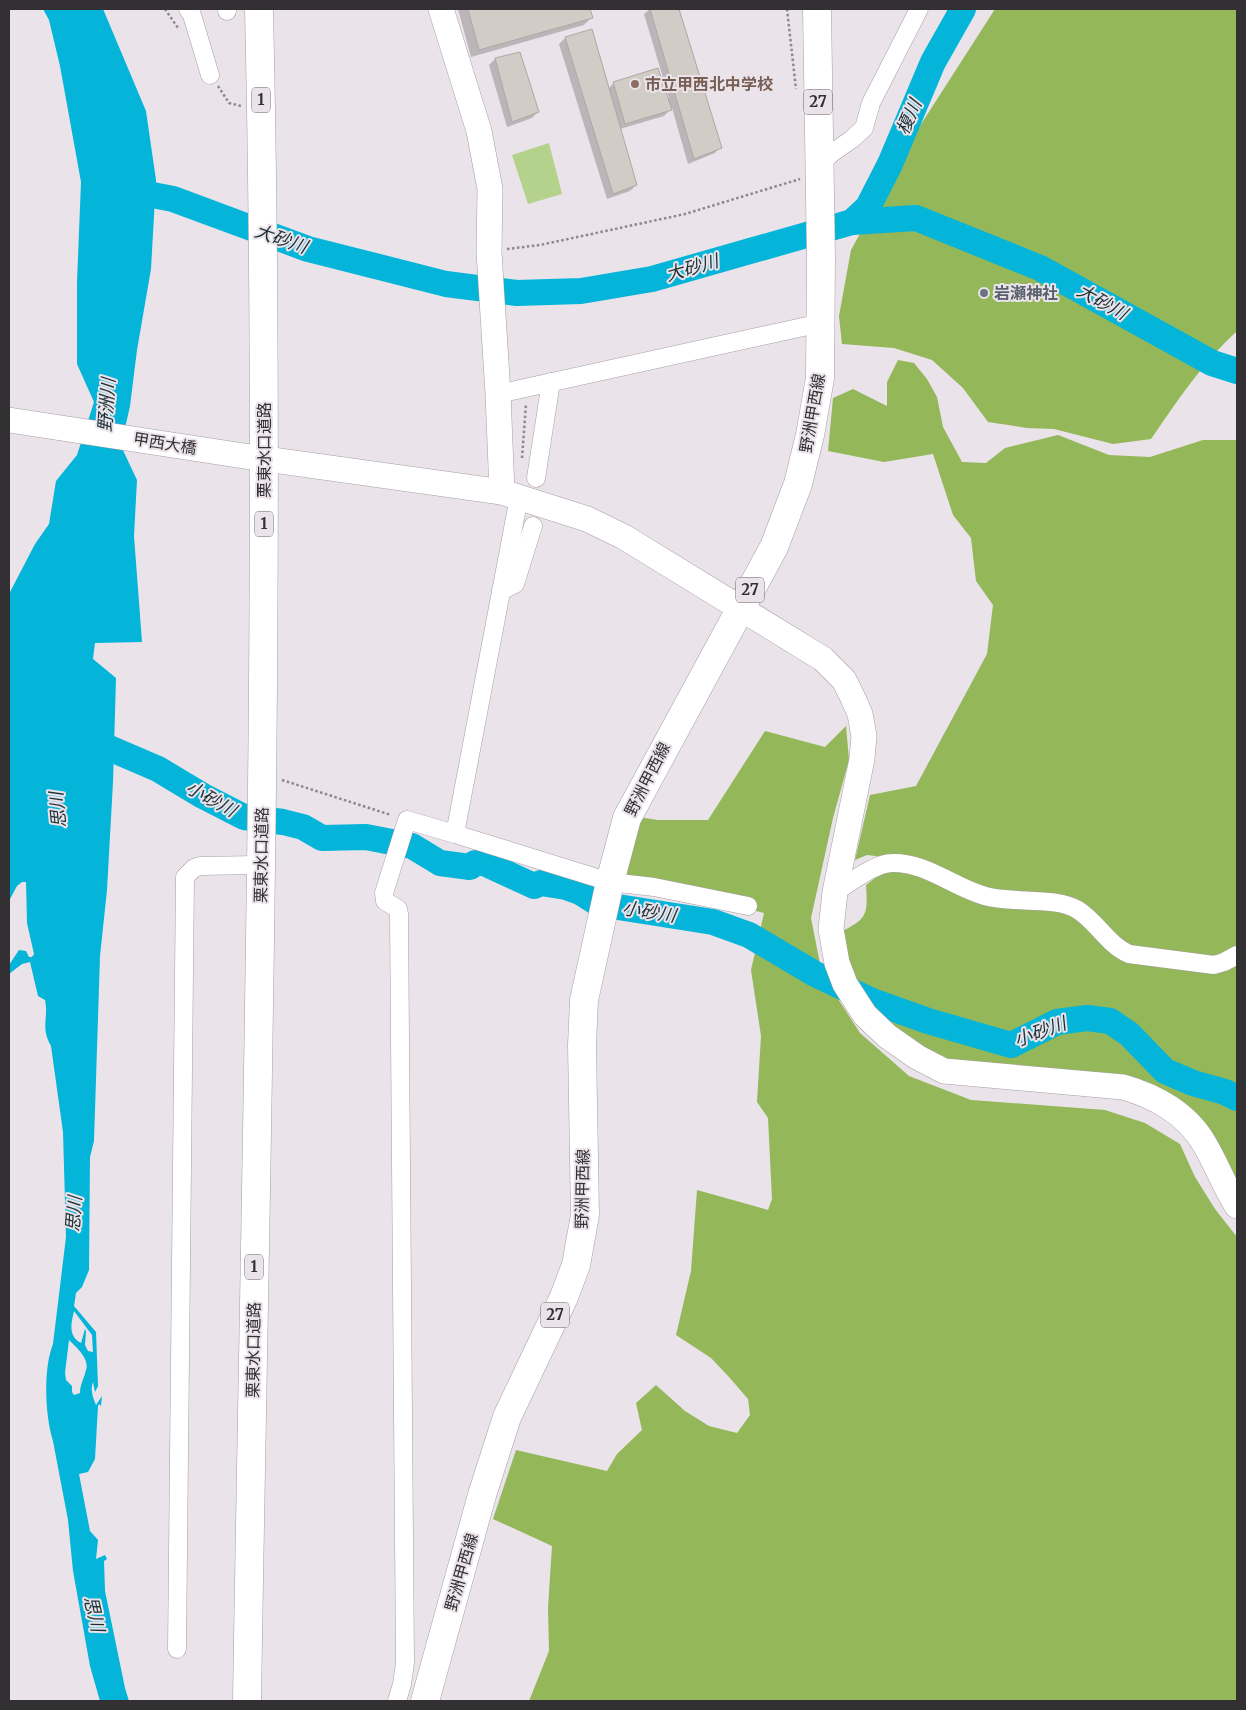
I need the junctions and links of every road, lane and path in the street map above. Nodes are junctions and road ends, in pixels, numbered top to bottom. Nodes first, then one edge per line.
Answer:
1 (188, 9) edge
2 (259, 9) edge
3 (441, 9) edge
4 (817, 9) edge
5 (919, 9) edge
6 (210, 75) dead end
7 (819, 165) junction
8 (490, 252) junction
9 (821, 323) junction
10 (550, 382) junction
11 (527, 388) junction
12 (498, 394) junction
13 (9, 420) edge
14 (265, 458) junction
15 (521, 467) dead end
16 (536, 478) dead end
17 (510, 494) junction
18 (533, 526) dead end
19 (501, 591) junction
20 (739, 608) junction
21 (270, 778) junction
22 (405, 828) junction
23 (455, 834) junction
24 (260, 866) junction
25 (836, 892) junction
26 (606, 898) junction
27 (748, 906) dead end
28 (1237, 955) edge
29 (1237, 1206) edge
30 (177, 1649) dead end
31 (402, 1684) junction
32 (425, 1699) edge
33 (247, 1701) edge
34 (397, 1701) edge

1 - 6 street
2 - 14 main road, 栗東水口道路 / 1
3 - 8 street
4 - 7 main road, 野洲甲西線 / 27
5 - 7 street
7 - 8 path
7 - 9 main road, 野洲甲西線 / 27
8 - 12 street
9 - 10 street
9 - 20 main road, 野洲甲西線 / 27
10 - 11 street
10 - 16 street
11 - 12 street
11 - 15 path
12 - 17 street
13 - 14 street, 甲西大橋
14 - 17 street, 甲西大橋
14 - 21 main road, 栗東水口道路 / 1
17 - 19 street
17 - 20 street, 甲西大橋
18 - 19 street
19 - 23 street
20 - 25 street, 甲西大橋
20 - 26 main road, 野洲甲西線 / 27
21 - 22 path
21 - 24 main road, 栗東水口道路 / 1
22 - 23 street
22 - 31 street
23 - 26 street
24 - 30 street
24 - 33 main road, 栗東水口道路 / 1
25 - 28 street
25 - 29 street, 甲西大橋
26 - 27 street
26 - 32 main road, 野洲甲西線 / 27
31 - 32 street
31 - 34 street

